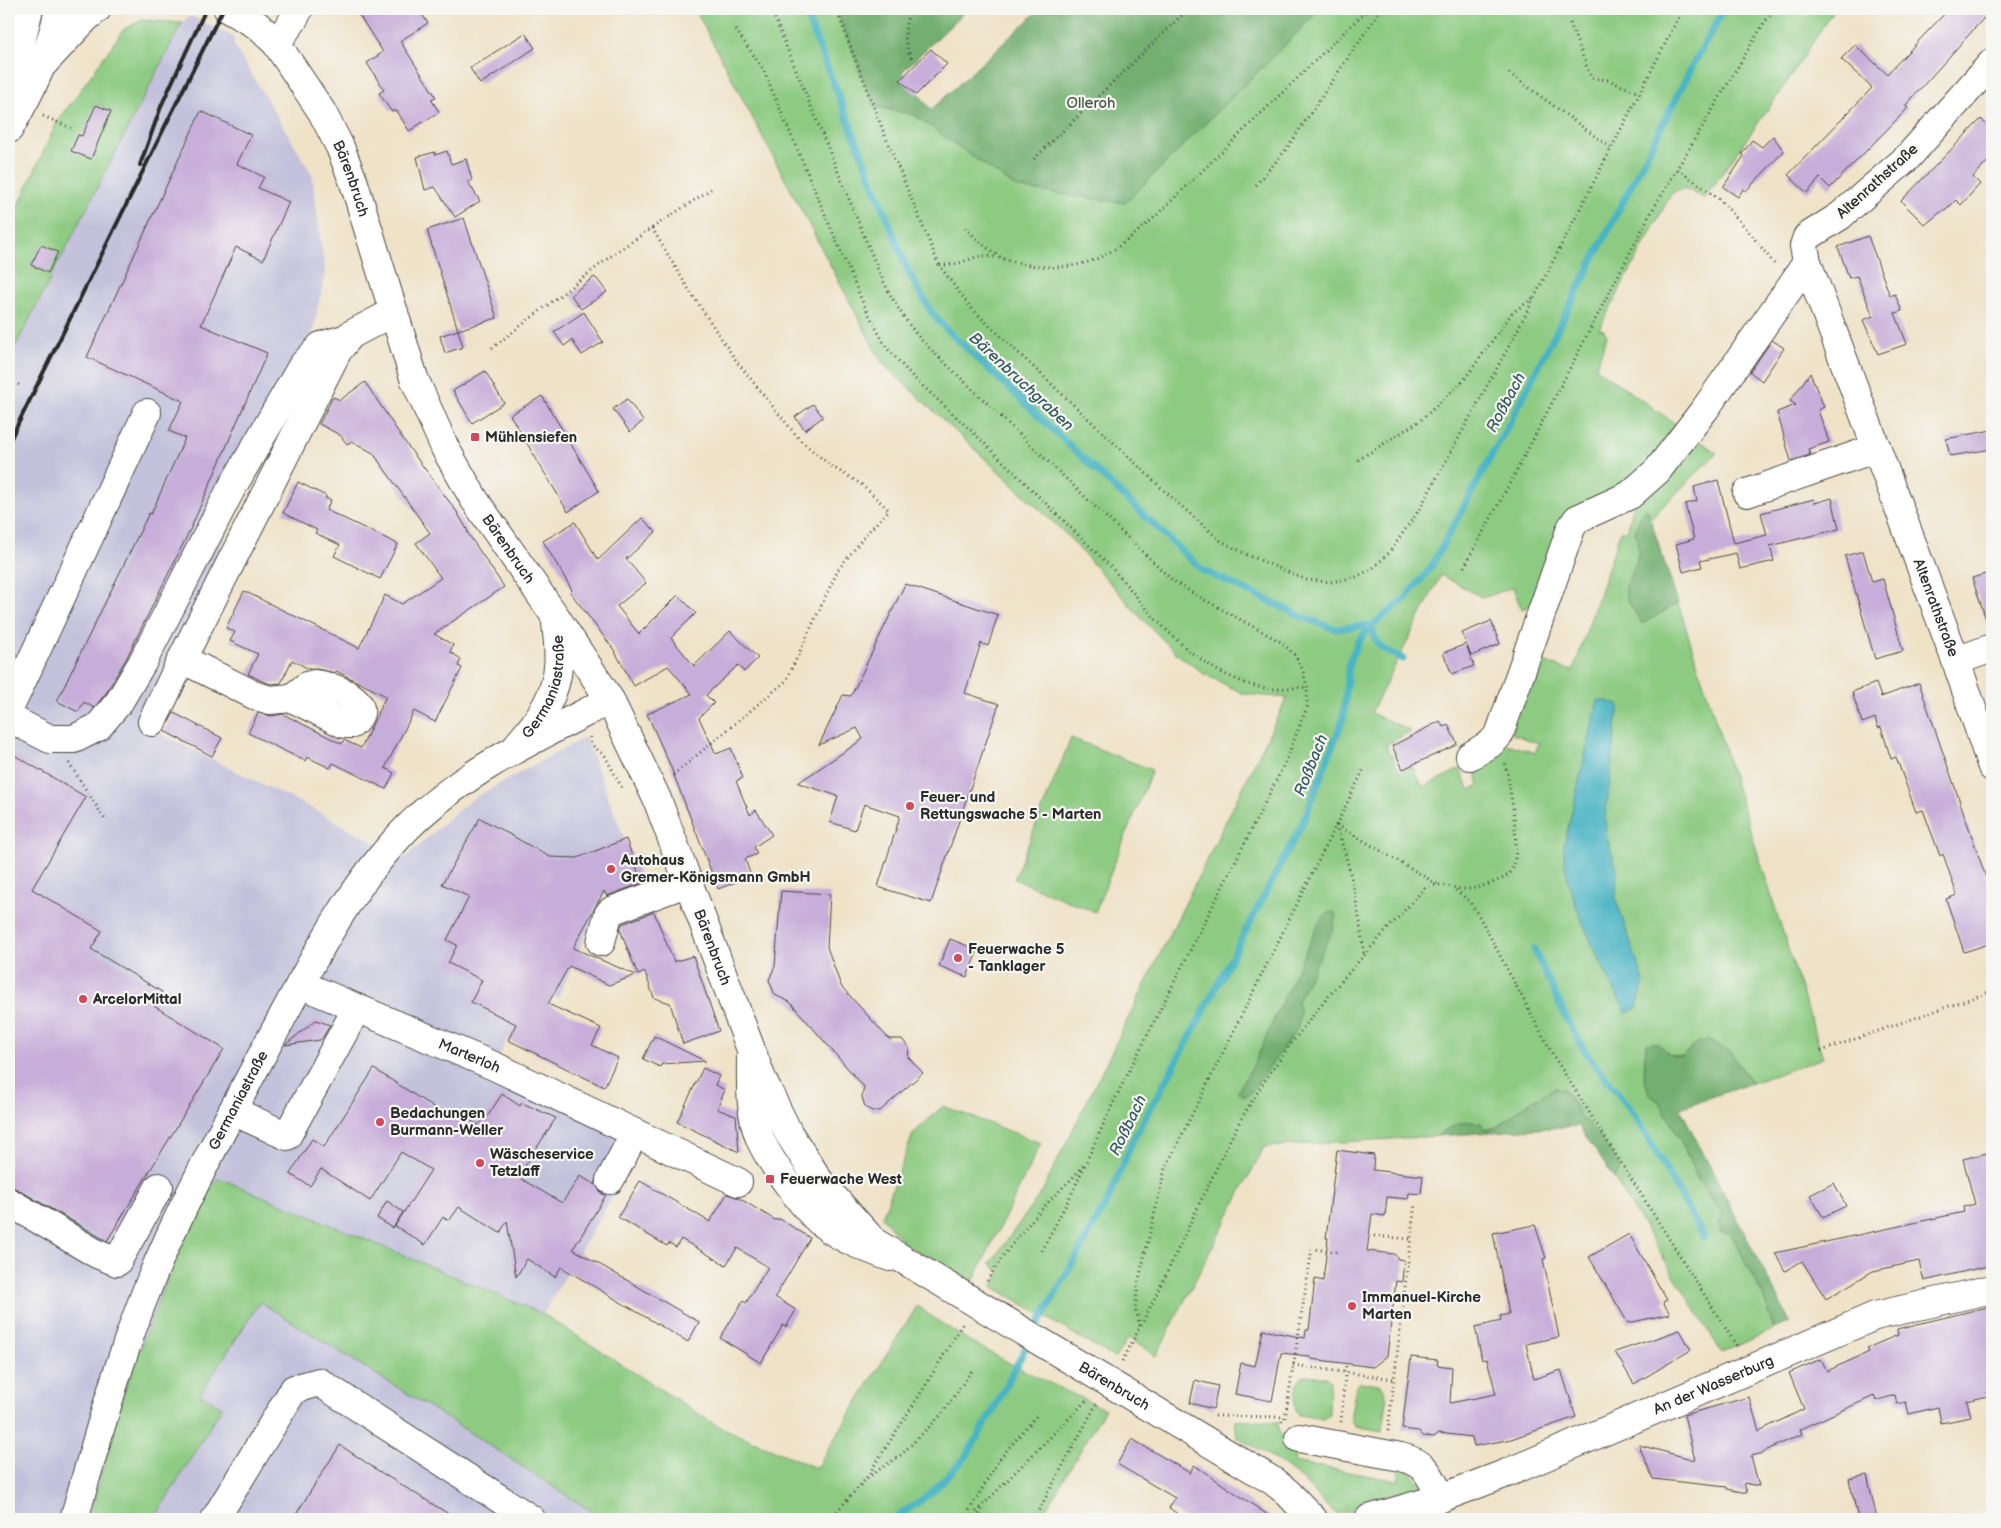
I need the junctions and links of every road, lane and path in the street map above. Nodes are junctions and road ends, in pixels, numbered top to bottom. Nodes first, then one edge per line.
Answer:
1 (29, 9) edge
2 (59, 9) edge
3 (97, 9) edge
4 (228, 9) edge
5 (299, 9) edge
6 (771, 9) edge
7 (836, 9) edge
8 (911, 9) edge
9 (1188, 9) edge
10 (1368, 9) edge
11 (1381, 9) edge
12 (1683, 9) edge
13 (1775, 9) edge
14 (1570, 22) dead end
15 (9, 24) edge
16 (736, 30) dead end
17 (276, 43) junction
18 (912, 59) dead end
19 (1992, 63) edge
20 (23, 67) edge
21 (1509, 73) dead end
22 (1639, 93) junction
23 (43, 116) dead end
24 (71, 128) dead end
25 (9, 130) edge
26 (1611, 148) junction
27 (1034, 159) dead end
28 (1678, 169) junction
29 (1256, 184) dead end
30 (711, 189) dead end
31 (652, 228) junction
32 (965, 228) dead end
33 (1003, 259) junction
34 (1806, 262) junction
35 (939, 265) junction
36 (1791, 286) junction
37 (1534, 298) junction
38 (394, 312) junction
39 (348, 338) junction
40 (492, 348) dead end
41 (9, 380) edge
42 (19, 385) dead end
43 (147, 413) dead end
44 (1877, 448) junction
45 (1358, 460) dead end
46 (1747, 492) dead end
47 (1464, 567) dead end
48 (555, 616) junction
49 (1992, 648) edge
50 (182, 659) junction
51 (1956, 661) junction
52 (1306, 687) junction
53 (292, 698) dead end
54 (610, 700) junction
55 (9, 709) edge
56 (9, 718) edge
57 (152, 722) dead end
58 (1499, 735) junction
59 (590, 738) dead end
60 (511, 752) junction
61 (605, 756) dead end
62 (1470, 756) dead end
63 (68, 762) dead end
64 (1365, 767) dead end
65 (1992, 767) edge
66 (668, 780) dead end
67 (106, 821) dead end
68 (1336, 824) junction
69 (689, 882) junction
70 (1438, 884) junction
71 (1456, 889) junction
72 (601, 942) dead end
73 (1364, 955) junction
74 (300, 984) junction
75 (1992, 992) edge
76 (357, 1008) junction
77 (1821, 1051) dead end
78 (751, 1052) junction
79 (233, 1110) junction
80 (635, 1133) junction
81 (1089, 1156) junction
82 (610, 1180) dead end
83 (738, 1182) dead end
84 (159, 1187) dead end
85 (9, 1202) edge
86 (1415, 1203) dead end
87 (1374, 1236) dead end
88 (1410, 1239) junction
89 (1339, 1252) dead end
90 (1040, 1254) dead end
91 (908, 1263) junction
92 (1992, 1289) edge
93 (974, 1303) junction
94 (1140, 1326) junction
95 (959, 1329) dead end
96 (1133, 1341) dead end
97 (1740, 1351) dead end
98 (1346, 1364) dead end
99 (1293, 1365) junction
100 (973, 1369) dead end
101 (1346, 1372) junction
102 (1394, 1379) junction
103 (1089, 1398) dead end
104 (1098, 1403) dead end
105 (1342, 1412) dead end
106 (1038, 1414) dead end
107 (1214, 1416) dead end
108 (1292, 1428) junction
109 (1387, 1437) dead end
110 (865, 1480) junction
111 (1441, 1498) junction
112 (982, 1508) junction
113 (74, 1519) edge
114 (215, 1519) edge
115 (530, 1519) edge
116 (830, 1519) edge
117 (964, 1519) edge
118 (969, 1519) edge
119 (977, 1519) edge
120 (1034, 1519) edge
121 (1313, 1519) edge
122 (1369, 1519) edge

1 - 20 street
2 - 20 street
3 - 20 street
4 - 17 street, Bärenbruch
5 - 17 street
6 - 52 path
7 - 35 path
8 - 18 path
9 - 27 path
10 - 33 path
11 - 29 path
12 - 22 path
13 - 28 path
14 - 22 path
15 - 20 street
16 - 52 path
17 - 38 street, Bärenbruch
19 - 34 street, Altenrathstraße
20 - 25 street
21 - 26 path
22 - 26 path
23 - 24 path
26 - 37 path
28 - 36 path
28 - 47 path
30 - 31 path
31 - 40 path
31 - 66 path
32 - 33 path
33 - 35 path
34 - 36 street
34 - 44 street, Altenrathstraße
35 - 37 path
36 - 58 street
37 - 45 path
38 - 39 street
38 - 48 street, Bärenbruch
39 - 50 street
39 - 56 street
41 - 42 path
43 - 55 street
44 - 46 street
44 - 51 street, Altenrathstraße
48 - 54 street, Bärenbruch
48 - 60 street, Germaniastraße
49 - 51 street
50 - 53 street
50 - 57 street
51 - 65 street, Altenrathstraße
52 - 81 path
54 - 60 street, Germaniastraße
54 - 69 street, Bärenbruch
58 - 62 street
58 - 71 path
59 - 61 path
60 - 74 street, Germaniastraße
63 - 67 path
64 - 68 path
68 - 70 path
68 - 73 path
68 - 94 path
69 - 72 street
69 - 78 street, Bärenbruch
70 - 71 path
70 - 73 path
71 - 97 path
73 - 94 path
74 - 76 street, Marterloh
74 - 79 street, Germaniastraße
75 - 77 path
76 - 79 street
76 - 80 street, Marterloh
78 - 91 street, Bärenbruch
78 - 91 street, Bärenbruch
79 - 113 street, Germaniastraße
80 - 82 street
80 - 83 street, Marterloh
81 - 90 path
81 - 93 path
84 - 85 street
86 - 88 path
87 - 88 path
88 - 102 path
89 - 99 path
91 - 93 street, Bärenbruch
92 - 111 street, An der Wasserburg
93 - 121 street, Bärenbruch
94 - 96 path
95 - 110 path
98 - 101 path
99 - 101 path
99 - 108 path
100 - 110 path
101 - 102 path
101 - 105 path
102 - 109 path
103 - 112 path
104 - 120 path
106 - 117 path
107 - 108 path
108 - 111 street
110 - 116 path
111 - 122 street, An der Wasserburg
112 - 118 path
112 - 119 path
114 - 115 street

